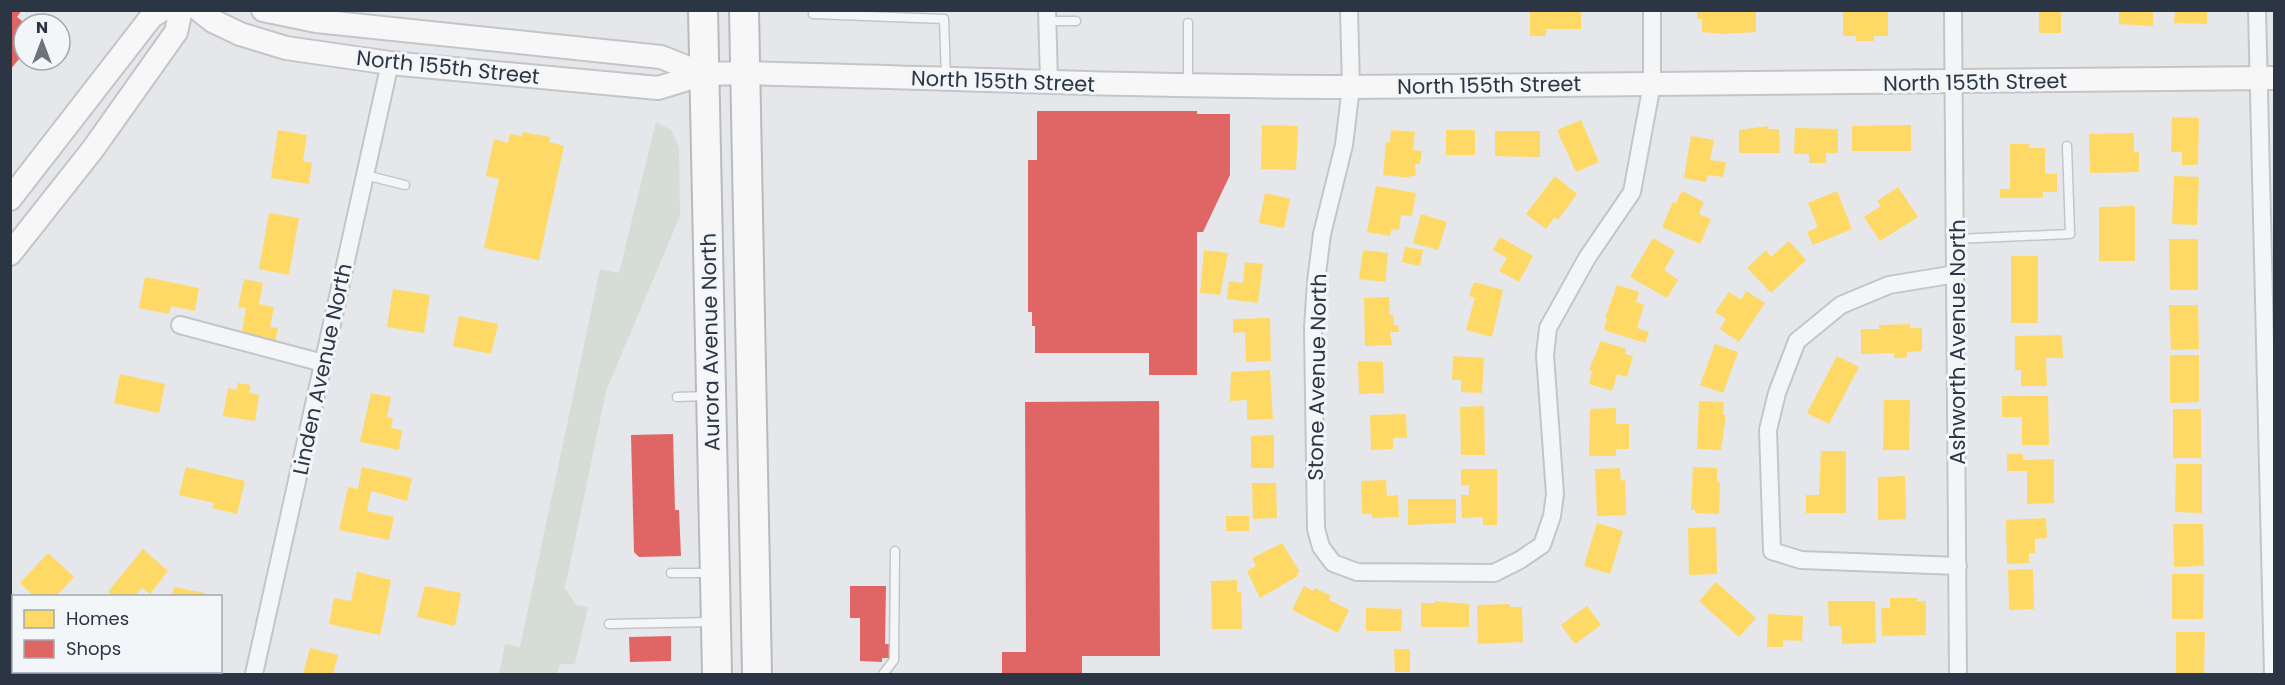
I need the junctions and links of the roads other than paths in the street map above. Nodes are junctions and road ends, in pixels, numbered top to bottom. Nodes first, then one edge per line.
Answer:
1 (162, 10) edge
2 (181, 10) edge
3 (199, 10) edge
4 (263, 10) edge
5 (703, 10) edge
6 (744, 10) edge
7 (813, 10) edge
8 (1349, 10) edge
9 (1652, 10) edge
10 (1953, 10) edge
11 (2257, 10) edge
12 (905, 13) edge
13 (1047, 16) edge
14 (1076, 21) dead end
15 (1188, 23) dead end
16 (390, 63) junction
17 (745, 73) junction
18 (704, 74) junction
19 (2267, 78) edge
20 (946, 79) junction
21 (1049, 81) junction
22 (1954, 83) junction
23 (1652, 84) junction
24 (1188, 85) junction
25 (1351, 87) junction
26 (2067, 146) dead end
27 (365, 176) junction
28 (405, 185) dead end
29 (10, 199) edge
30 (1956, 239) junction
31 (10, 254) edge
32 (1956, 274) junction
33 (180, 325) dead end
34 (323, 363) junction
35 (712, 396) junction
36 (677, 397) dead end
37 (895, 551) dead end
38 (1958, 566) junction
39 (671, 573) dead end
40 (714, 573) junction
41 (716, 622) junction
42 (609, 624) dead end
43 (254, 675) edge
44 (717, 675) edge
45 (757, 675) edge
46 (883, 675) edge
47 (1959, 675) edge
48 (2273, 675) edge

1 - 29 main road
2 - 31 main road
3 - 16 main road, North 155th Street
4 - 18 main road, North 155th Street
5 - 18 highway, Aurora Avenue North
6 - 17 highway, Aurora Avenue North
7 - 12 lane
8 - 25 street, Stone Avenue North
9 - 23 street
10 - 22 street, Ashworth Avenue North
11 - 19 street
12 - 20 lane
13 - 14 lane
13 - 21 street
15 - 24 lane
16 - 18 main road, North 155th Street
16 - 27 street, Linden Avenue North
17 - 18 main road, North 155th Street
17 - 20 main road, North 155th Street
17 - 45 highway, Aurora Avenue North
18 - 35 highway, Aurora Avenue North
19 - 22 main road, North 155th Street
19 - 48 street
20 - 21 main road, North 155th Street
21 - 24 main road, North 155th Street
22 - 23 main road, North 155th Street
22 - 30 street, Ashworth Avenue North
23 - 25 main road, North 155th Street
23 - 25 street, Stone Avenue North
24 - 25 main road, North 155th Street
26 - 30 lane
27 - 28 lane
27 - 34 street, Linden Avenue North
30 - 32 street, Ashworth Avenue North
32 - 38 street, Ashworth Avenue North
32 - 38 street
33 - 34 street
34 - 43 street, Linden Avenue North
35 - 36 lane
35 - 40 highway, Aurora Avenue North
37 - 46 lane
38 - 47 street, Ashworth Avenue North
39 - 40 lane
40 - 41 highway, Aurora Avenue North
41 - 42 lane
41 - 44 highway, Aurora Avenue North

